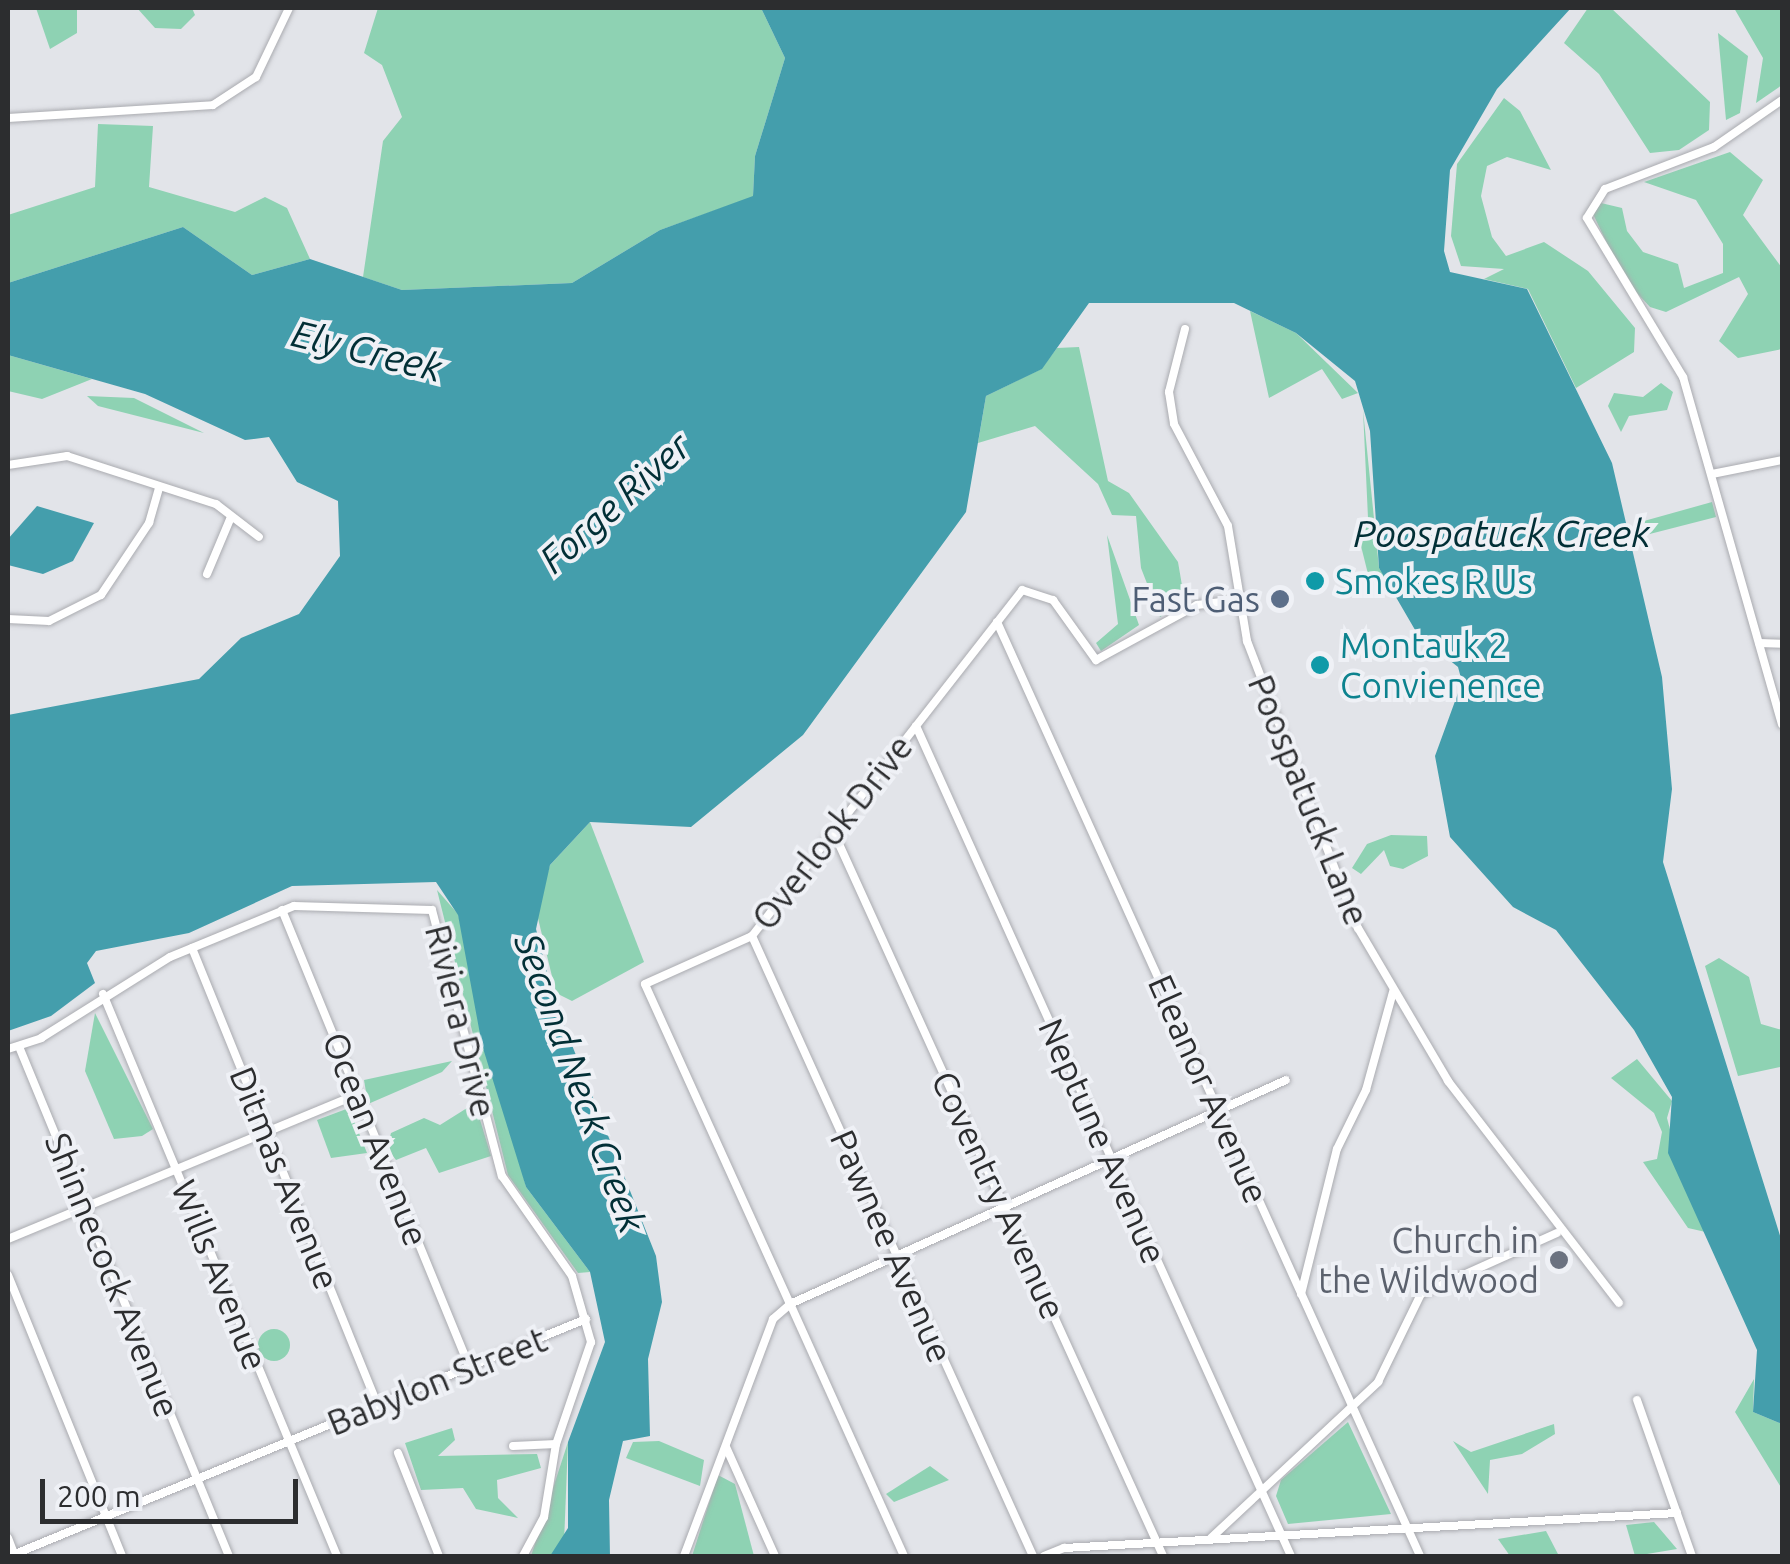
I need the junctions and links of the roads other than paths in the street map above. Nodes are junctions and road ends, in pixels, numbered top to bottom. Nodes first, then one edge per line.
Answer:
1 (289, 8) edge
2 (1782, 100) edge
3 (8, 118) edge
4 (1186, 329) dead end
5 (1782, 460) edge
6 (8, 465) edge
7 (1712, 474) junction
8 (159, 488) junction
9 (231, 517) junction
10 (259, 537) dead end
11 (207, 574) dead end
12 (1237, 600) junction
13 (8, 619) edge
14 (997, 622) junction
15 (1759, 643) junction
16 (1782, 644) edge
17 (1782, 724) edge
18 (916, 726) junction
19 (834, 833) junction
20 (282, 910) junction
21 (752, 936) junction
22 (192, 948) junction
23 (1393, 992) junction
24 (103, 994) junction
25 (8, 1049) edge
26 (20, 1049) junction
27 (1286, 1080) dead end
28 (358, 1094) junction
29 (1218, 1110) junction
30 (266, 1133) junction
31 (1110, 1158) junction
32 (176, 1168) junction
33 (86, 1206) junction
34 (1005, 1207) junction
35 (1557, 1233) junction
36 (8, 1238) edge
37 (897, 1257) junction
38 (8, 1275) edge
39 (1302, 1294) junction
40 (1619, 1303) dead end
41 (790, 1304) junction
42 (586, 1319) junction
43 (470, 1368) junction
44 (1637, 1400) dead end
45 (1352, 1404) junction
46 (378, 1406) junction
47 (288, 1442) junction
48 (556, 1444) junction
49 (513, 1446) dead end
50 (725, 1446) junction
51 (398, 1453) dead end
52 (197, 1480) junction
53 (1261, 1490) junction
54 (1677, 1514) junction
55 (106, 1518) junction
56 (1407, 1528) junction
57 (1282, 1537) junction
58 (8, 1538) edge
59 (1210, 1538) junction
60 (1157, 1542) junction
61 (13, 1556) edge
62 (122, 1556) edge
63 (228, 1556) edge
64 (337, 1556) edge
65 (439, 1556) edge
66 (523, 1556) edge
67 (684, 1556) edge
68 (775, 1556) edge
69 (904, 1556) edge
70 (1032, 1556) edge
71 (1044, 1556) edge
72 (1163, 1556) edge
73 (1291, 1556) edge
74 (1420, 1556) edge
75 (1692, 1556) edge

1 - 3 street
2 - 7 street
4 - 12 street, Poospatuck Lane
5 - 7 street
6 - 8 street
7 - 15 street
8 - 9 street
8 - 13 street
9 - 10 street
9 - 11 street
12 - 14 street, Overlook Drive
12 - 23 street, Poospatuck Lane
14 - 18 street, Overlook Drive
14 - 29 street, Eleanor Avenue
15 - 16 street
15 - 17 street
18 - 19 street, Overlook Drive
18 - 31 street, Neptune Avenue
19 - 21 street, Overlook Drive
19 - 34 street, Coventry Avenue
20 - 22 street, Riviera Drive
20 - 28 street, Ocean Avenue
20 - 42 street, Riviera Drive
21 - 37 street, Pawnee Avenue
21 - 41 street, Overlook Drive
22 - 24 street, Riviera Drive
22 - 30 street, Ditmas Avenue
23 - 35 street, Poospatuck Lane
23 - 39 street
24 - 26 street, Riviera Drive
24 - 32 street, Wills Avenue
25 - 26 street
26 - 33 street, Shinnecock Avenue
27 - 29 street
28 - 30 street
28 - 43 street, Ocean Avenue
29 - 31 street
29 - 39 street, Eleanor Avenue
30 - 32 street
30 - 46 street, Ditmas Avenue
31 - 34 street
31 - 53 street, Neptune Avenue
32 - 33 street
32 - 47 street, Wills Avenue
33 - 36 street
33 - 52 street, Shinnecock Avenue
34 - 37 street
34 - 60 street, Coventry Avenue
35 - 40 street, Poospatuck Lane
35 - 45 street
37 - 41 street
37 - 70 street, Pawnee Avenue
38 - 55 street
39 - 45 street, Eleanor Avenue
41 - 50 street
41 - 69 street
42 - 43 street, Babylon Street
42 - 48 street, Riviera Drive
43 - 46 street, Babylon Street
44 - 54 street
45 - 53 street
45 - 56 street, Eleanor Avenue
46 - 47 street, Babylon Street
47 - 52 street, Babylon Street
47 - 64 street, Wills Avenue
48 - 49 street
48 - 66 street, Riviera Drive
50 - 67 street
50 - 68 street
51 - 65 street
52 - 55 street, Babylon Street
52 - 63 street, Shinnecock Avenue
53 - 57 street, Neptune Avenue
53 - 59 street
54 - 56 street
54 - 75 street
55 - 61 street, Babylon Street
55 - 62 street
56 - 57 street
56 - 74 street, Eleanor Avenue
57 - 59 street
57 - 73 street, Neptune Avenue
58 - 61 street
59 - 60 street
60 - 71 street
60 - 72 street, Coventry Avenue

